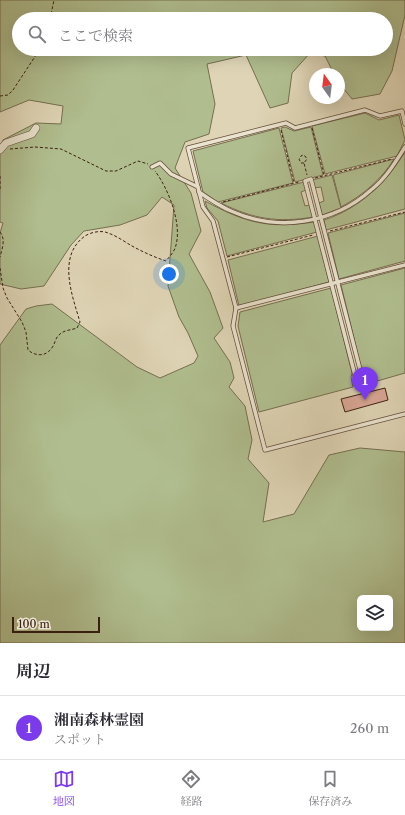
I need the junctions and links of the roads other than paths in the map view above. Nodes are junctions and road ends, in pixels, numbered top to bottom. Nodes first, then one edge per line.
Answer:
1 (405, 124) edge
2 (36, 128) dead end
3 (405, 147) edge
4 (2, 150) edge
5 (152, 167) road end
6 (199, 190) junction
7 (321, 218) junction
8 (315, 219) junction
9 (405, 265) edge
10 (337, 282) junction
11 (332, 283) junction
12 (236, 308) junction
13 (405, 414) edge

1 - 6 lane
2 - 4 street
3 - 7 lane
5 - 6 lane
6 - 8 lane
6 - 12 lane
7 - 8 lane
7 - 8 lane
7 - 10 lane
8 - 11 lane
9 - 10 lane
10 - 11 lane
10 - 11 lane
11 - 12 lane
12 - 13 lane

